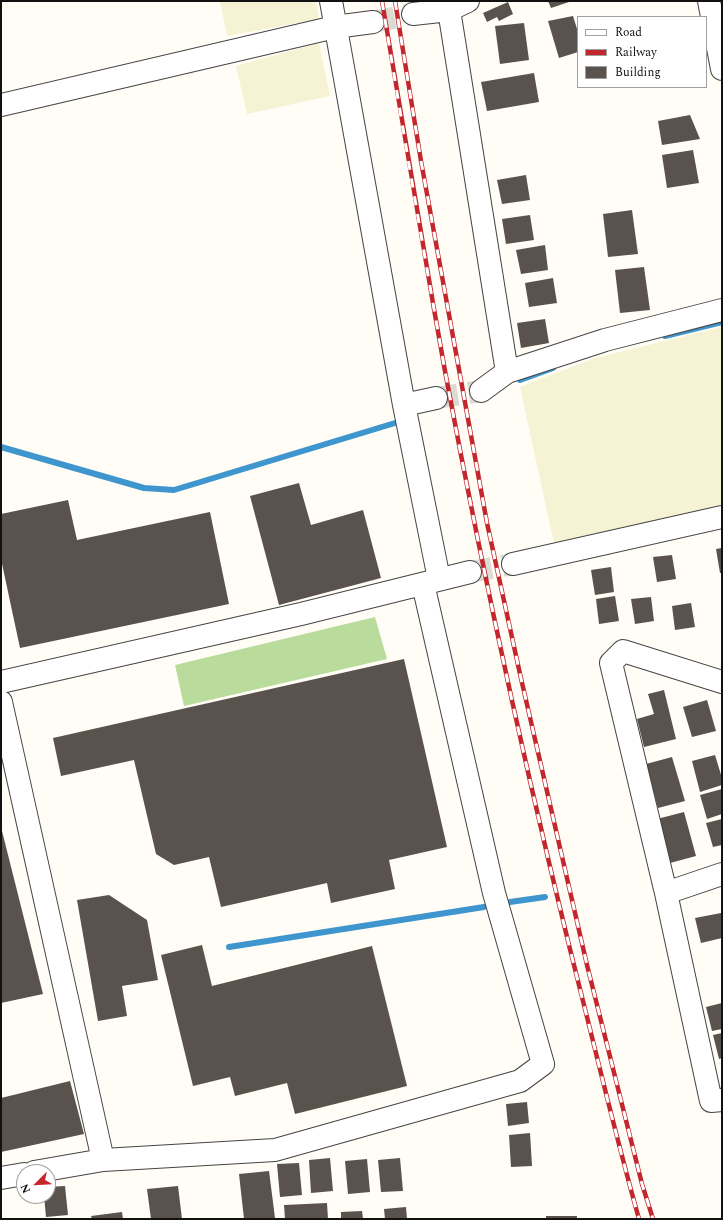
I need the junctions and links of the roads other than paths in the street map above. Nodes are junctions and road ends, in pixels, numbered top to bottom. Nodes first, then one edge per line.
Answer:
1 (331, 1) edge
2 (709, 1) edge
3 (458, 5) edge
4 (414, 14) tunnel mouth
5 (373, 22) tunnel mouth
6 (335, 27) junction
7 (722, 69) edge
8 (1, 105) edge
9 (722, 310) edge
10 (507, 372) junction
11 (481, 391) tunnel mouth
12 (436, 398) tunnel mouth
13 (404, 405) junction
14 (722, 517) edge
15 (513, 564) tunnel mouth
16 (470, 572) tunnel mouth
17 (431, 582) junction
18 (1, 682) edge
19 (722, 682) edge
20 (1, 702) edge
21 (722, 874) edge
22 (666, 893) junction
23 (722, 1100) edge
24 (103, 1160) junction
25 (56, 1168) edge
26 (16, 1175) edge
27 (1, 1178) edge

1 - 6 street
2 - 7 street
3 - 4 street
3 - 10 street
5 - 6 street
6 - 8 street
6 - 13 street
9 - 10 street
10 - 11 street
12 - 13 street
13 - 17 street
14 - 15 street
16 - 17 street
17 - 18 street
17 - 24 street
19 - 22 street
20 - 24 street
21 - 22 street
22 - 23 street
24 - 25 street
26 - 27 street

